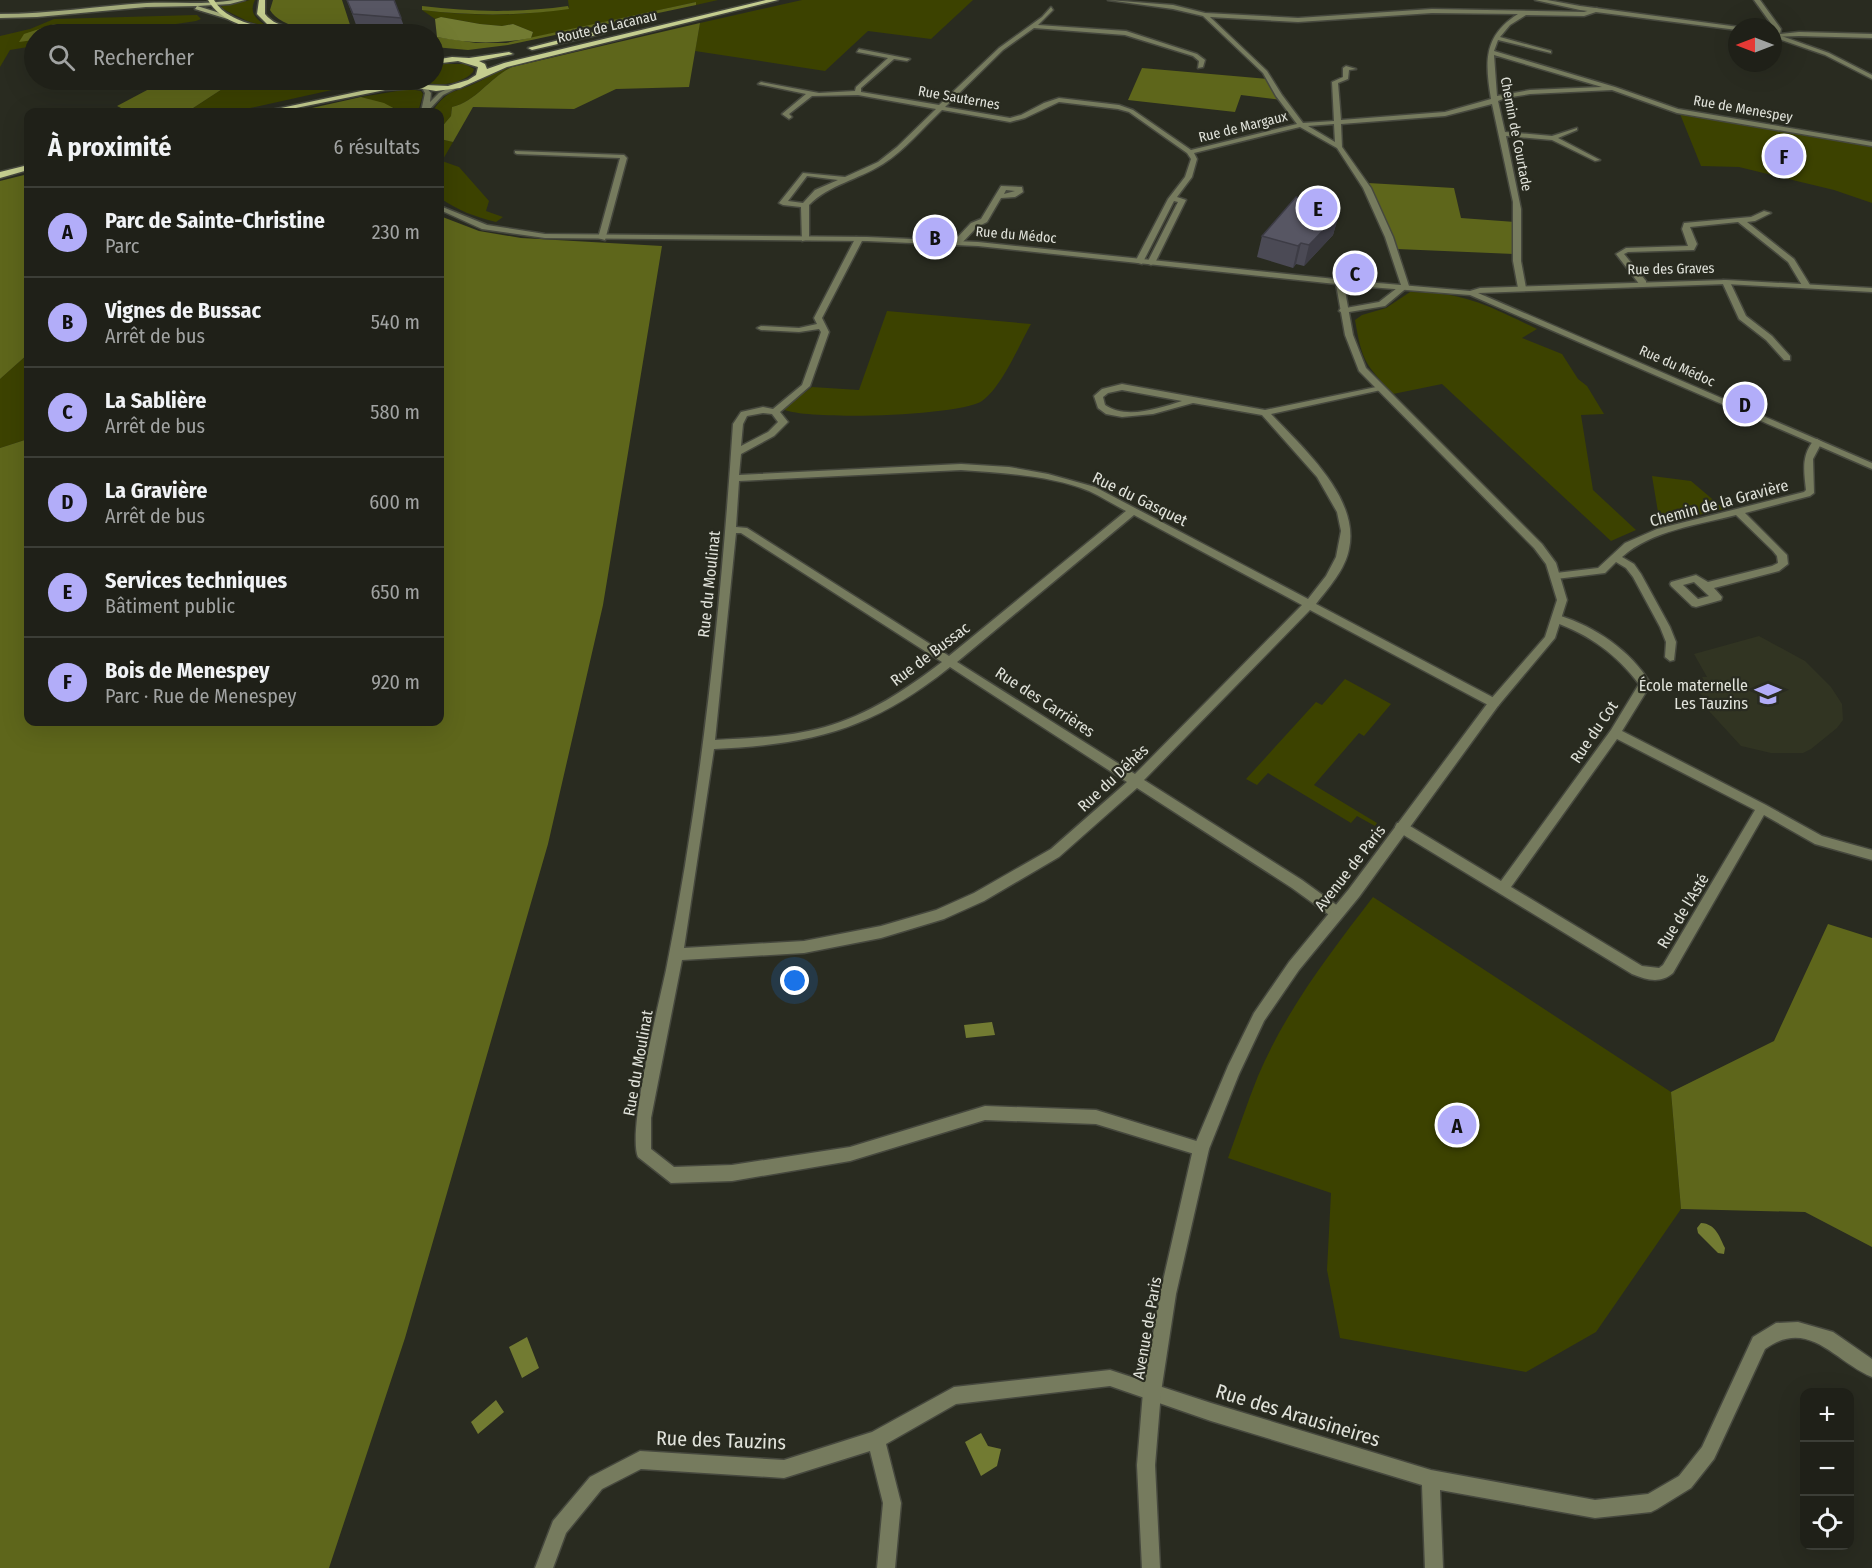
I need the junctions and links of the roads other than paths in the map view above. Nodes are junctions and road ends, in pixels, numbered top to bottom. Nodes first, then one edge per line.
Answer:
1 (152, 0) edge
2 (242, 0) edge
3 (262, 0) edge
4 (742, 0) edge
5 (775, 0) edge
6 (1111, 0) edge
7 (1180, 0) edge
8 (1538, 0) edge
9 (1757, 0) edge
10 (212, 2) edge
11 (1526, 2) dead end
12 (1051, 9) dead end
13 (1185, 10) junction
14 (1597, 10) junction
15 (67, 13) junction
16 (1526, 13) junction
17 (0, 15) edge
18 (1205, 15) junction
19 (231, 18) junction
20 (1770, 18) edge
21 (247, 24) edge
22 (270, 24) edge
23 (637, 24) dead end
24 (1033, 26) junction
25 (1728, 27) edge
26 (614, 29) dead end
27 (1782, 35) edge
28 (1872, 36) edge
29 (1782, 38) edge
30 (1496, 39) junction
31 (556, 42) junction
32 (526, 47) dead end
33 (516, 49) dead end
34 (859, 51) dead end
35 (1491, 52) junction
36 (1549, 52) dead end
37 (444, 54) edge
38 (444, 57) edge
39 (892, 57) junction
40 (449, 59) junction
41 (907, 59) dead end
42 (444, 60) edge
43 (470, 60) junction
44 (1200, 67) dead end
45 (1353, 69) dead end
46 (482, 74) junction
47 (1872, 76) edge
48 (761, 84) dead end
49 (444, 86) edge
50 (457, 86) junction
51 (1613, 88) junction
52 (348, 90) edge
53 (356, 90) edge
54 (377, 90) edge
55 (424, 90) edge
56 (858, 93) junction
57 (810, 94) junction
58 (312, 100) junction
59 (1496, 100) junction
60 (286, 108) joint
61 (426, 108) edge
62 (428, 108) edge
63 (942, 108) junction
64 (789, 117) dead end
65 (1338, 122) junction
66 (1301, 125) junction
67 (1575, 129) dead end
68 (1504, 134) junction
69 (1552, 138) junction
70 (1872, 144) edge
71 (1339, 147) junction
72 (518, 152) dead end
73 (1190, 152) junction
74 (1597, 160) dead end
75 (24, 169) edge
76 (0, 175) edge
77 (850, 179) junction
78 (1000, 196) dead end
79 (1172, 199) junction
80 (805, 205) junction
81 (444, 210) edge
82 (1767, 213) dead end
83 (1740, 220) junction
84 (602, 238) junction
85 (804, 239) junction
86 (859, 239) junction
87 (957, 243) junction
88 (1139, 262) junction
89 (1151, 263) junction
90 (1340, 282) junction
91 (1726, 282) junction
92 (1404, 283) junction
93 (1642, 283) junction
94 (1806, 285) junction
95 (1522, 288) junction
96 (1872, 290) edge
97 (1471, 293) junction
98 (1343, 311) junction
99 (821, 326) junction
100 (761, 328) dead end
101 (1787, 358) dead end
102 (1378, 388) junction
103 (1190, 401) junction
104 (775, 412) junction
105 (1265, 413) junction
106 (1817, 442) junction
107 (736, 453) junction
108 (1872, 466) edge
109 (735, 478) junction
110 (1134, 510) junction
111 (1739, 512) junction
112 (731, 530) junction
113 (1615, 557) junction
114 (1556, 576) junction
115 (1706, 586) dead end
116 (1310, 604) junction
117 (1558, 619) junction
118 (1670, 657) dead end
119 (950, 661) junction
120 (1494, 703) junction
121 (1615, 733) junction
122 (709, 745) junction
123 (1137, 780) junction
124 (1762, 808) junction
125 (1401, 827) junction
126 (1872, 855) edge
127 (1503, 888) junction
128 (1337, 913) junction
129 (676, 954) junction
130 (1201, 1149) junction
131 (1872, 1369) edge
132 (1152, 1392) junction
133 (876, 1440) junction
134 (1431, 1479) junction
135 (544, 1568) edge
136 (886, 1568) edge
137 (1151, 1568) edge
138 (1434, 1568) edge

1 - 17 main road
2 - 10 main road
3 - 22 main road
4 - 23 main road, Route de Lacanau
5 - 46 main road, Route de Lacanau
6 - 13 street
7 - 13 street
8 - 14 street
9 - 20 street
10 - 15 main road
10 - 19 main road
11 - 16 street
12 - 24 street
13 - 18 street
14 - 16 street
14 - 25 street
15 - 17 main road
15 - 19 main road
16 - 18 street
16 - 30 street, Chemin de Courtade
18 - 66 street
19 - 21 main road
24 - 44 street
24 - 63 street
26 - 31 main road, Route de Lacanau
27 - 28 street
29 - 47 street
30 - 35 street, Chemin de Courtade
30 - 36 street
31 - 32 main road
31 - 43 main road, Route de Lacanau
33 - 37 main road
34 - 39 street
35 - 51 street, Rue de Menespey
35 - 59 street, Chemin de Courtade
38 - 40 main road
39 - 41 street
39 - 56 street
40 - 42 main road
40 - 43 main road, Route de Lacanau
43 - 46 main road
45 - 65 street
46 - 50 main road, Route de Lacanau
48 - 57 street, Rue Sauternes
49 - 50 main road
50 - 62 street
51 - 59 street, Rue de Menespey
51 - 70 street, Rue de Menespey
52 - 58 main road
53 - 58 main road
54 - 60 main road
55 - 61 street
56 - 57 street, Rue Sauternes
56 - 63 street, Rue Sauternes
57 - 64 street
58 - 60 main road
59 - 65 street, Rue de Menespey
59 - 68 street, Chemin de Courtade
63 - 73 street, Rue Sauternes
63 - 77 street
65 - 66 street, Rue de Margaux
65 - 71 street
66 - 71 street
66 - 73 street, Rue de Margaux
67 - 69 street
68 - 69 street
68 - 95 street, Chemin de Courtade
69 - 74 street
71 - 92 street
72 - 84 street
73 - 79 street
75 - 76 main road
77 - 80 street
77 - 80 street
78 - 87 street
79 - 88 street
79 - 89 street
80 - 85 street
81 - 84 street, Rue du Médoc
82 - 83 street
83 - 93 street
83 - 94 street
84 - 85 street, Rue du Médoc
85 - 86 street, Rue du Médoc
86 - 87 street, Rue du Médoc
86 - 99 street
87 - 88 street, Rue du Médoc
88 - 89 street, Rue du Médoc
89 - 90 street, Rue du Médoc
90 - 92 street, Rue du Médoc
90 - 98 street, Avenue de Paris
91 - 93 street, Rue des Graves
91 - 94 street, Rue des Graves
91 - 101 street
92 - 97 street, Rue du Médoc
92 - 98 street
93 - 95 street, Rue des Graves
94 - 96 street, Rue des Graves
95 - 97 street, Rue des Graves
97 - 106 street, Rue du Médoc
98 - 102 street, Avenue de Paris
99 - 100 street
99 - 104 street
102 - 105 street
102 - 114 street, Avenue de Paris
103 - 103 street
103 - 105 street
104 - 107 street
104 - 107 street, Rue du Moulinat
105 - 116 street, Rue du Déhès
106 - 108 street, Rue du Médoc
106 - 111 street, Chemin de la Gravière
107 - 109 street, Rue du Moulinat
109 - 110 street, Rue du Gasquet
109 - 112 street, Rue du Moulinat
110 - 116 street, Rue du Gasquet
110 - 119 street, Rue de Bussac
111 - 113 street, Chemin de la Gravière
111 - 115 street
112 - 119 street, Rue des Carrières
112 - 122 street, Rue du Moulinat
113 - 114 street, Chemin de la Gravière
113 - 118 street
114 - 117 street, Avenue de Paris
116 - 120 street, Rue du Gasquet
116 - 123 street, Rue du Déhès
117 - 120 street, Avenue de Paris
117 - 121 street, Rue du Cot
119 - 122 street, Rue de Bussac
119 - 123 street, Rue des Carrières
120 - 125 street, Avenue de Paris
121 - 124 street
121 - 127 street, Rue du Cot
122 - 129 street, Rue du Moulinat
123 - 128 street, Rue des Carrières
123 - 129 street, Rue du Déhès
124 - 126 street
124 - 127 street, Rue de l'Asté
125 - 127 street, Rue de l'Asté
125 - 128 street, Avenue de Paris
128 - 130 street, Avenue de Paris
129 - 130 street, Rue du Moulinat
130 - 132 street, Avenue de Paris
131 - 134 street, Rue des Arausineires
132 - 133 street, Rue des Tauzins
132 - 134 street, Rue des Arausineires
132 - 137 street, Avenue de Paris
133 - 135 street, Rue des Tauzins
133 - 136 street
134 - 138 street

